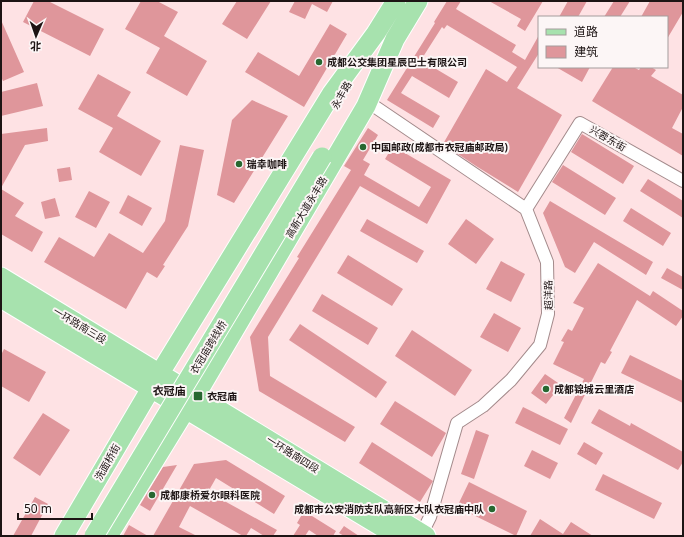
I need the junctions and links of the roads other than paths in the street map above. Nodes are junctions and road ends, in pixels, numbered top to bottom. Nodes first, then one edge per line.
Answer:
1 (418, 1) edge
2 (391, 3) edge
3 (376, 33) junction
4 (395, 40) junction
5 (368, 102) junction
6 (314, 158) junction
7 (683, 181) edge
8 (526, 210) junction
9 (1, 277) edge
10 (1, 298) edge
11 (155, 380) junction
12 (191, 402) junction
13 (424, 535) edge
14 (64, 536) edge
15 (81, 536) edge
16 (94, 536) edge
17 (108, 536) edge
18 (396, 536) edge

1 - 4 main road, 高新大道永丰路
2 - 3 main road
3 - 6 main road, 永丰路
3 - 11 main road
4 - 5 main road, 高新大道永丰路
4 - 6 main road, 永丰路
5 - 8 street
5 - 12 main road, 高新大道永丰路
6 - 15 main road, 衣冠庙跨线桥
6 - 16 main road, 衣冠庙跨线桥, bridge
7 - 8 street, 兴蓉东街
8 - 13 street, 超洋路
9 - 11 main road, 一环路南三段
10 - 11 main road, 一环路南三段
11 - 12 main road, 一环路南四段
11 - 14 main road, 洗面桥街
12 - 13 main road, 一环路南四段
12 - 17 main road
12 - 18 main road, 一环路南四段

